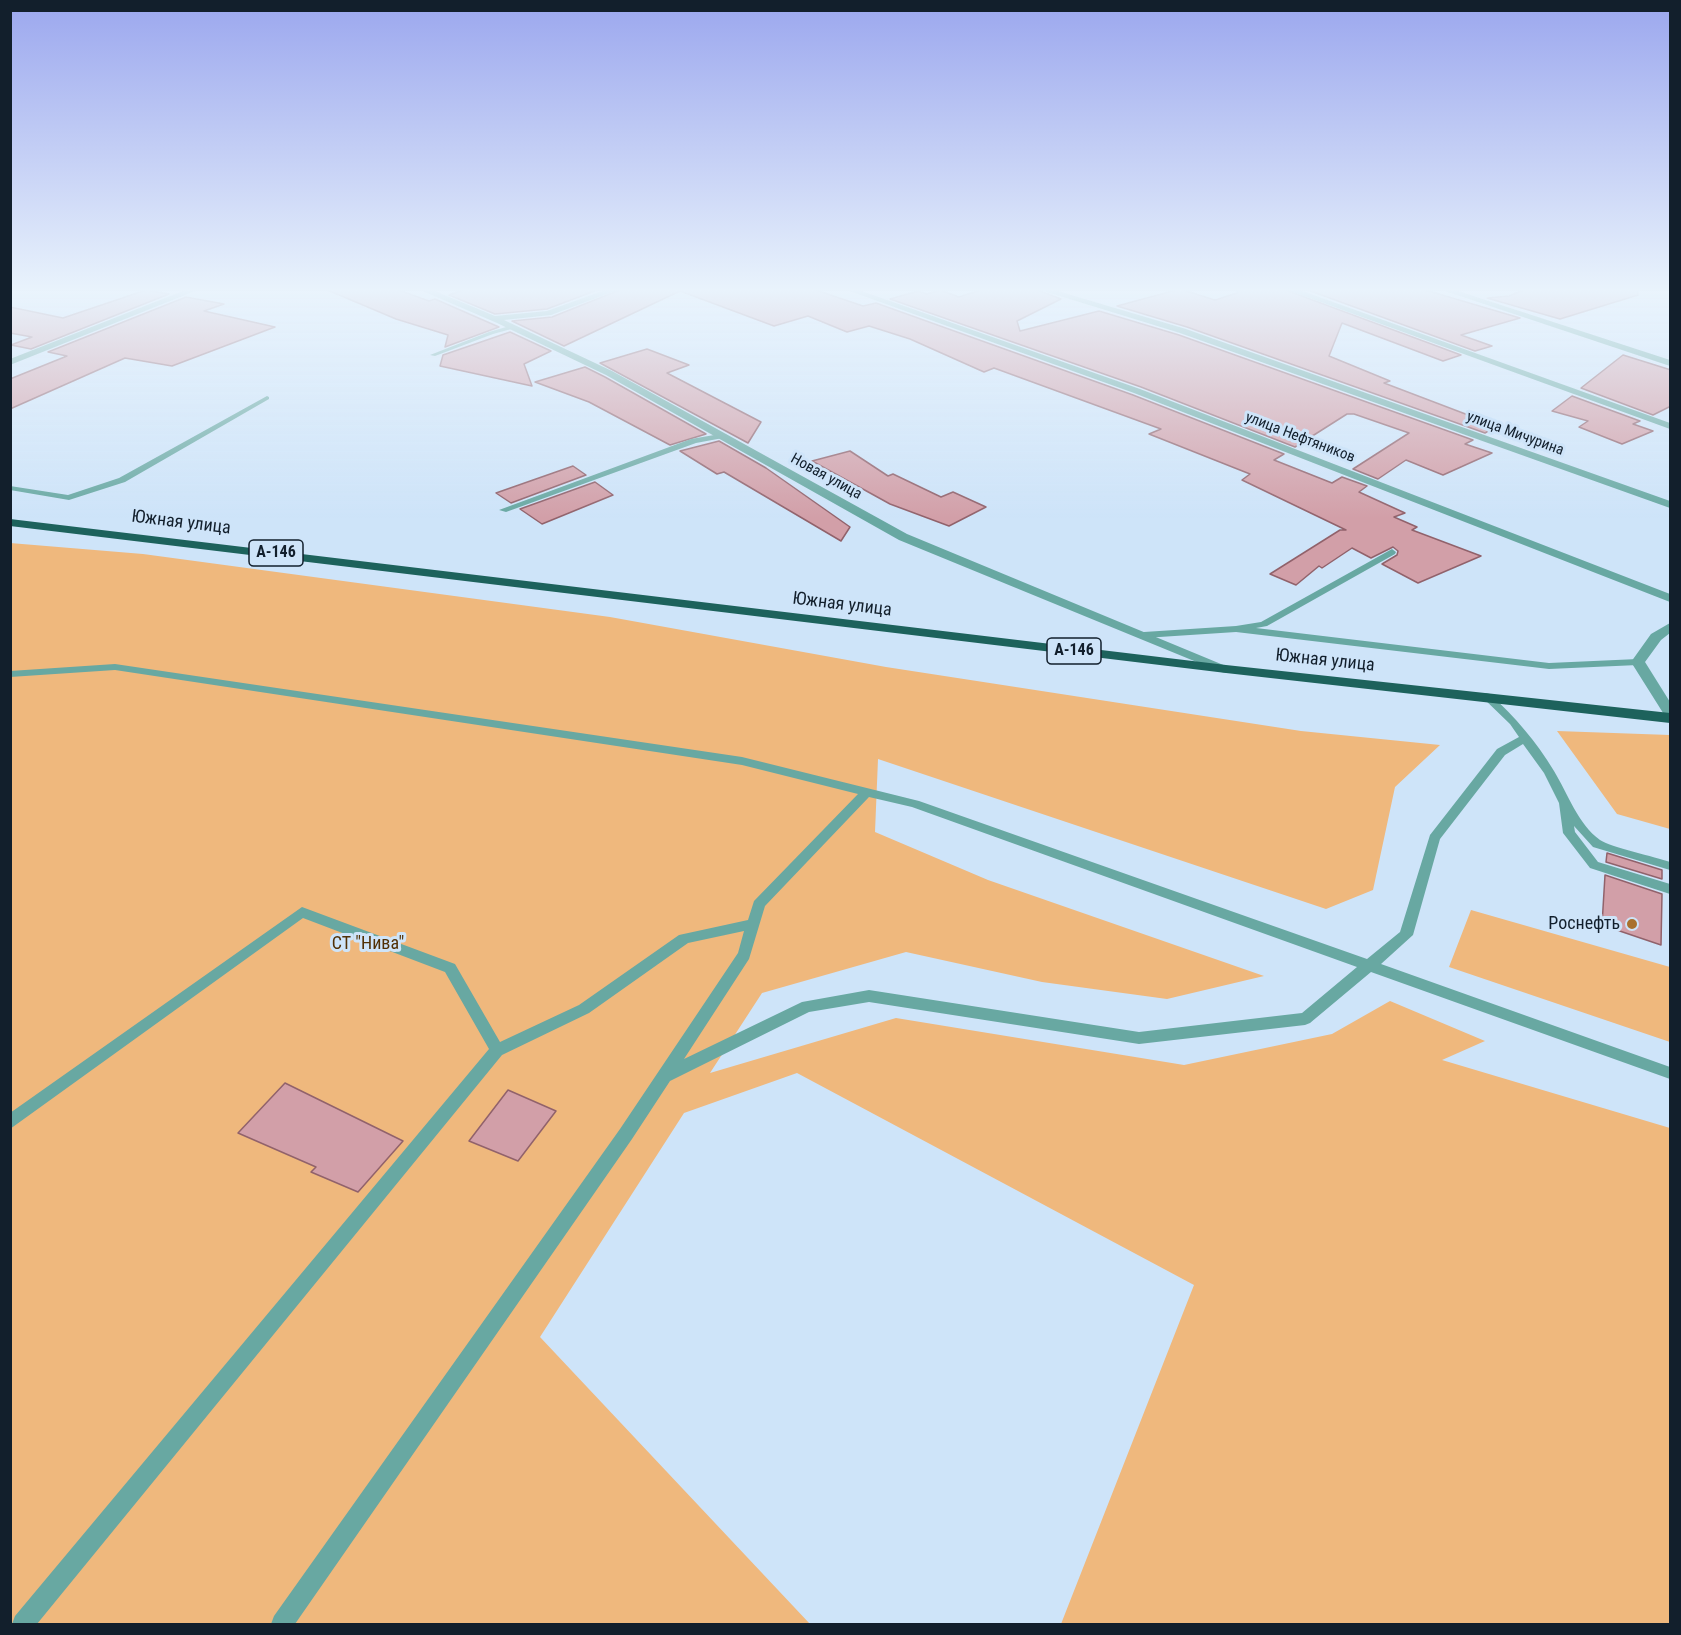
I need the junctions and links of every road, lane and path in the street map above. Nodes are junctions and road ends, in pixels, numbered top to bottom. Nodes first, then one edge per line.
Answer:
1 (593, 365) edge
2 (1064, 365) edge
3 (1279, 365) edge
4 (1502, 365) edge
5 (267, 398) dead end
6 (1671, 426) edge
7 (720, 436) junction
8 (10, 488) edge
9 (1671, 505) edge
10 (503, 510) dead end
11 (10, 523) edge
12 (1392, 552) dead end
13 (1671, 598) edge
14 (1671, 627) edge
15 (1236, 629) junction
16 (1144, 635) junction
17 (1638, 662) junction
18 (1226, 669) junction
19 (10, 674) edge
20 (1486, 696) junction
21 (1671, 713) edge
22 (1671, 718) edge
23 (1525, 738) junction
24 (867, 792) junction
25 (1565, 803) junction
26 (1671, 866) edge
27 (1671, 889) edge
28 (753, 924) junction
29 (1370, 966) junction
30 (497, 1050) junction
31 (1671, 1073) edge
32 (664, 1076) junction
33 (10, 1122) edge
34 (23, 1624) edge
35 (282, 1624) edge

1 - 7 street, Новая улица
2 - 13 street, улица Нефтяников
3 - 9 street, улица Мичурина
4 - 6 street
5 - 8 lane
7 - 10 lane
7 - 16 street, Новая улица
11 - 18 highway, Южная улица / А-146
12 - 15 lane
14 - 17 street
15 - 16 lane
15 - 17 lane
16 - 18 street, Новая улица
17 - 21 street
18 - 20 highway, Южная улица / А-146
19 - 24 lane
20 - 22 highway, Южная улица / А-146
20 - 23 lane
23 - 25 lane
23 - 29 lane
24 - 28 lane
24 - 29 lane
25 - 26 lane
25 - 27 lane
28 - 30 lane
28 - 32 lane
29 - 31 lane
29 - 32 lane
30 - 33 lane
30 - 34 lane
32 - 35 lane

